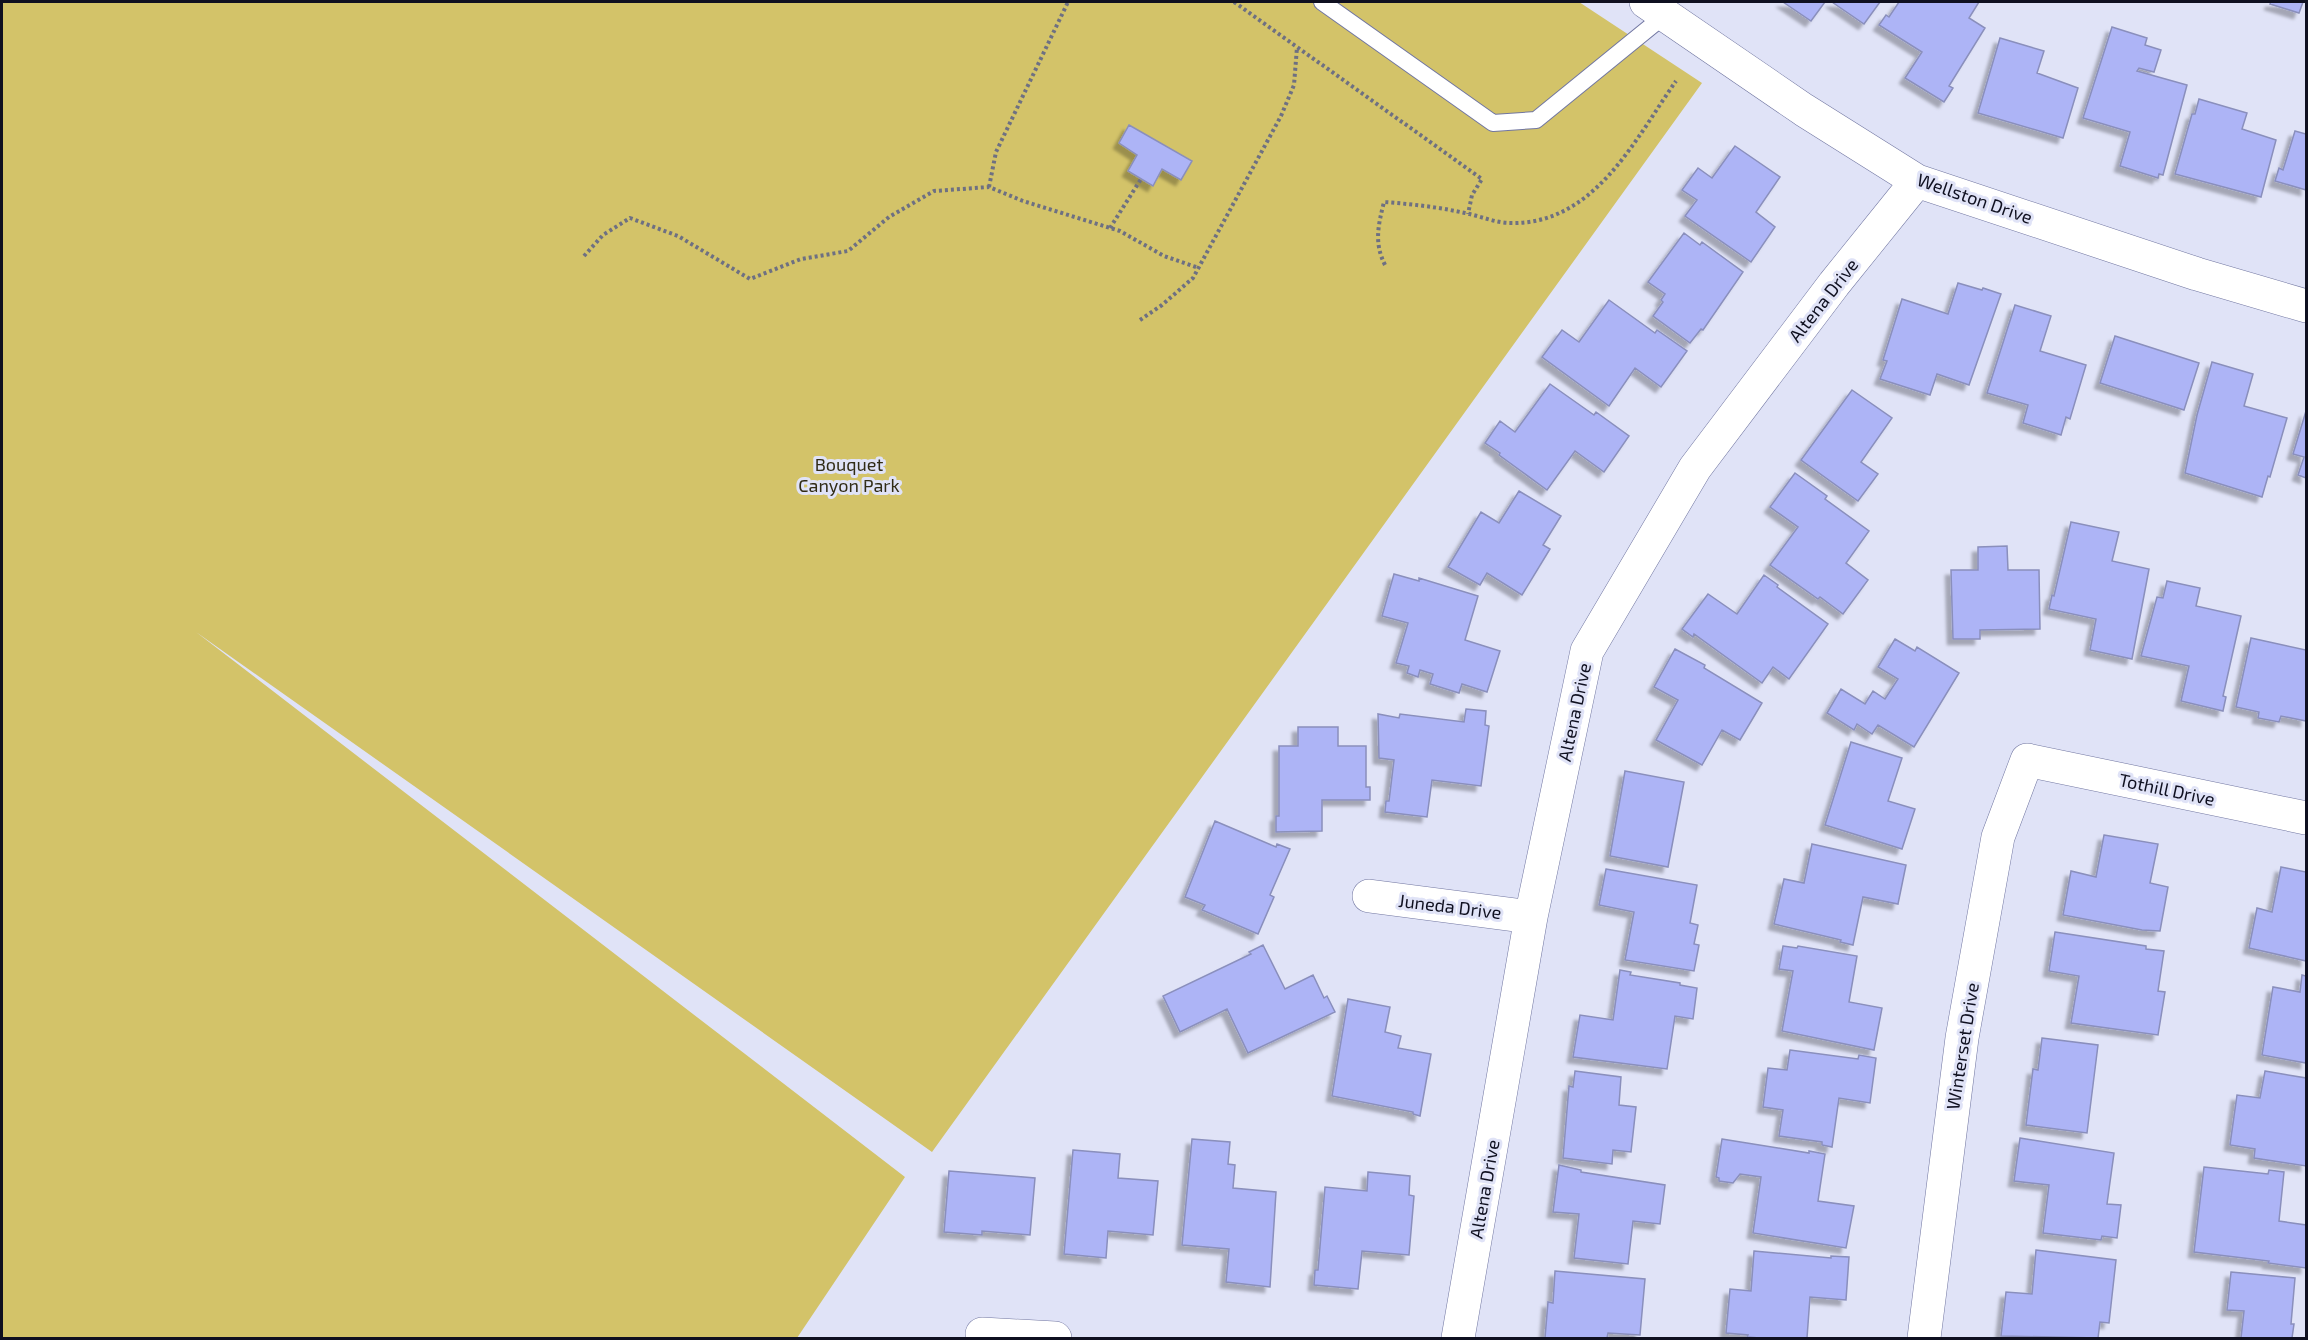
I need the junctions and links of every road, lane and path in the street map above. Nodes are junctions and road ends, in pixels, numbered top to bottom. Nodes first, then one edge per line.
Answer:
1 (1068, 2) edge
2 (1234, 2) edge
3 (1322, 2) edge
4 (1655, 8) edge
5 (1297, 46) junction
6 (1676, 81) dead end
7 (1141, 179) dead end
8 (1917, 181) junction
9 (988, 187) junction
10 (1468, 214) junction
11 (1110, 228) junction
12 (584, 256) dead end
13 (1385, 265) dead end
14 (1199, 268) junction
15 (2307, 306) edge
16 (1140, 320) dead end
17 (2027, 760) joint
18 (2307, 818) edge
19 (1369, 896) dead end
20 (1531, 917) junction
21 (982, 1334) dead end
22 (1055, 1338) edge
23 (1458, 1338) edge
24 (1924, 1338) edge

1 - 9 path
2 - 5 path
3 - 4 lane
4 - 8 street, Wellston Drive
5 - 10 path
5 - 14 path
6 - 10 path
7 - 11 path
8 - 15 street, Wellston Drive
8 - 20 street, Altena Drive
9 - 11 path
9 - 12 path
10 - 13 path
11 - 14 path
14 - 16 path
17 - 18 street, Tothill Drive
17 - 24 street, Winterset Drive
19 - 20 street, Juneda Drive
20 - 23 street, Altena Drive
21 - 22 street

